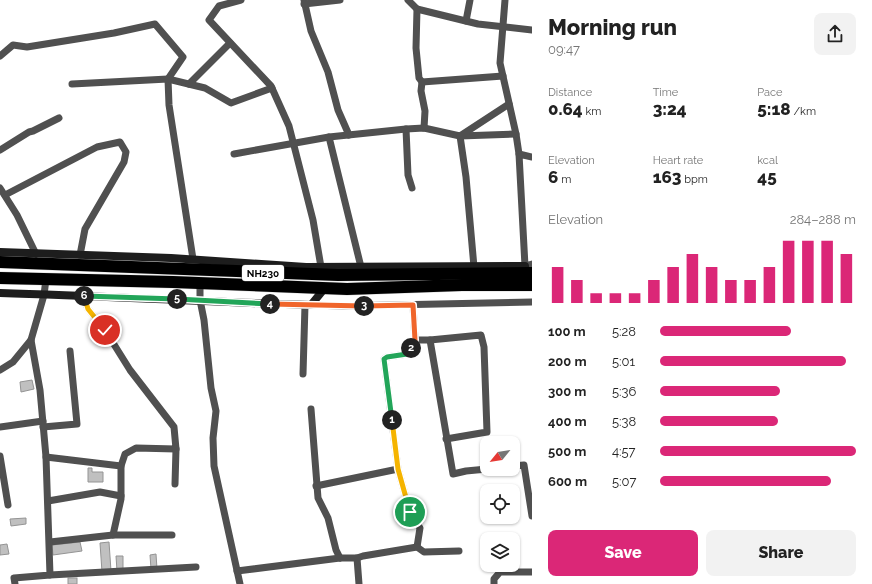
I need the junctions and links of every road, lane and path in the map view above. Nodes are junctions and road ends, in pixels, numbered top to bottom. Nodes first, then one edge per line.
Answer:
1 (241, 0) edge
2 (340, 0) edge
3 (408, 0) edge
4 (470, 0) edge
5 (505, 0) edge
6 (304, 2) edge
7 (417, 9) junction
8 (466, 21) junction
9 (503, 27) junction
10 (532, 30) edge
11 (230, 43) junction
12 (0, 56) edge
13 (503, 76) junction
14 (168, 79) junction
15 (422, 82) junction
16 (72, 84) dead end
17 (189, 84) junction
18 (272, 88) junction
19 (509, 104) junction
20 (60, 118) dead end
21 (424, 128) junction
22 (406, 129) junction
23 (516, 134) junction
24 (349, 135) junction
25 (460, 136) junction
26 (329, 137) junction
27 (294, 143) junction
28 (0, 150) edge
29 (234, 154) dead end
30 (519, 154) junction
31 (532, 157) edge
32 (0, 188) edge
33 (412, 188) dead end
34 (5, 195) junction
35 (0, 252) edge
36 (36, 254) junction
37 (80, 256) junction
38 (193, 259) junction
39 (60, 260) junction
40 (0, 262) edge
41 (321, 267) junction
42 (360, 267) junction
43 (474, 267) junction
44 (308, 271) junction
45 (529, 274) edge
46 (0, 278) edge
47 (46, 279) junction
48 (200, 283) junction
49 (324, 289) junction
50 (0, 293) edge
51 (44, 295) junction
52 (83, 296) junction
53 (200, 300) junction
54 (532, 302) edge
55 (308, 305) junction
56 (413, 305) junction
57 (31, 340) junction
58 (415, 340) junction
59 (430, 340) junction
60 (70, 351) dead end
61 (0, 370) edge
62 (303, 374) dead end
63 (311, 409) dead end
64 (43, 424) junction
65 (0, 427) edge
66 (446, 439) junction
67 (176, 449) junction
68 (0, 456) edge
69 (46, 457) junction
70 (520, 465) edge
71 (121, 466) junction
72 (398, 469) junction
73 (480, 470) edge
74 (174, 484) dead end
75 (316, 486) junction
76 (121, 496) junction
77 (48, 501) junction
78 (8, 505) dead end
79 (532, 516) edge
80 (113, 535) junction
81 (172, 535) dead end
82 (50, 542) junction
83 (417, 547) junction
84 (459, 552) dead end
85 (340, 558) junction
86 (357, 558) junction
87 (196, 567) dead end
88 (237, 572) junction
89 (532, 572) edge
90 (50, 576) junction
91 (15, 584) edge
92 (240, 584) edge
93 (359, 584) edge
94 (494, 584) edge

1 - 11 street
2 - 6 street
3 - 7 street
4 - 8 street
5 - 9 street
6 - 24 street
7 - 8 street
7 - 15 street
8 - 9 street
9 - 10 street
9 - 13 street
11 - 17 street
11 - 18 street
12 - 14 street
13 - 15 street
13 - 19 street
14 - 16 street
14 - 17 street
14 - 38 street
15 - 21 street
17 - 18 street
18 - 27 street
19 - 23 street
19 - 25 street
20 - 28 street
21 - 22 street
21 - 25 street
22 - 24 street
22 - 33 street
23 - 25 street
23 - 30 street
24 - 26 street
25 - 43 street
26 - 27 street
26 - 42 street
27 - 29 street
27 - 41 street
30 - 31 street
30 - 45 street
32 - 34 street
34 - 36 street
34 - 37 street
35 - 36 street
36 - 39 street
37 - 38 street
37 - 39 street
38 - 44 street
39 - 40 highway, NH230
39 - 44 highway, NH230
41 - 42 street
41 - 44 street
42 - 43 street
43 - 45 street
44 - 45 highway, NH230
45 - 49 highway, NH230
46 - 47 highway, NH230
47 - 48 highway, NH230
47 - 51 street
48 - 49 highway, NH230
48 - 53 street
49 - 55 street
50 - 51 street
51 - 52 street
51 - 57 street
52 - 53 street
52 - 67 street
53 - 55 street
53 - 88 street
54 - 56 street
55 - 56 street
55 - 62 street
56 - 58 street
57 - 61 street
57 - 64 street
58 - 59 street
58 - 72 street
59 - 66 street
59 - 66 street
60 - 64 street
63 - 75 street
64 - 65 street
64 - 69 street
66 - 73 street
67 - 71 street
67 - 74 street
68 - 78 street
69 - 71 street
69 - 77 street
70 - 79 street
71 - 76 street
72 - 75 street
72 - 83 street
75 - 85 street
76 - 77 street
76 - 80 street
77 - 82 street
80 - 81 street
80 - 82 street
82 - 90 street
83 - 84 street
83 - 86 street
85 - 86 street
85 - 88 street
86 - 93 street
87 - 90 street
88 - 92 street
89 - 94 street
90 - 91 street

